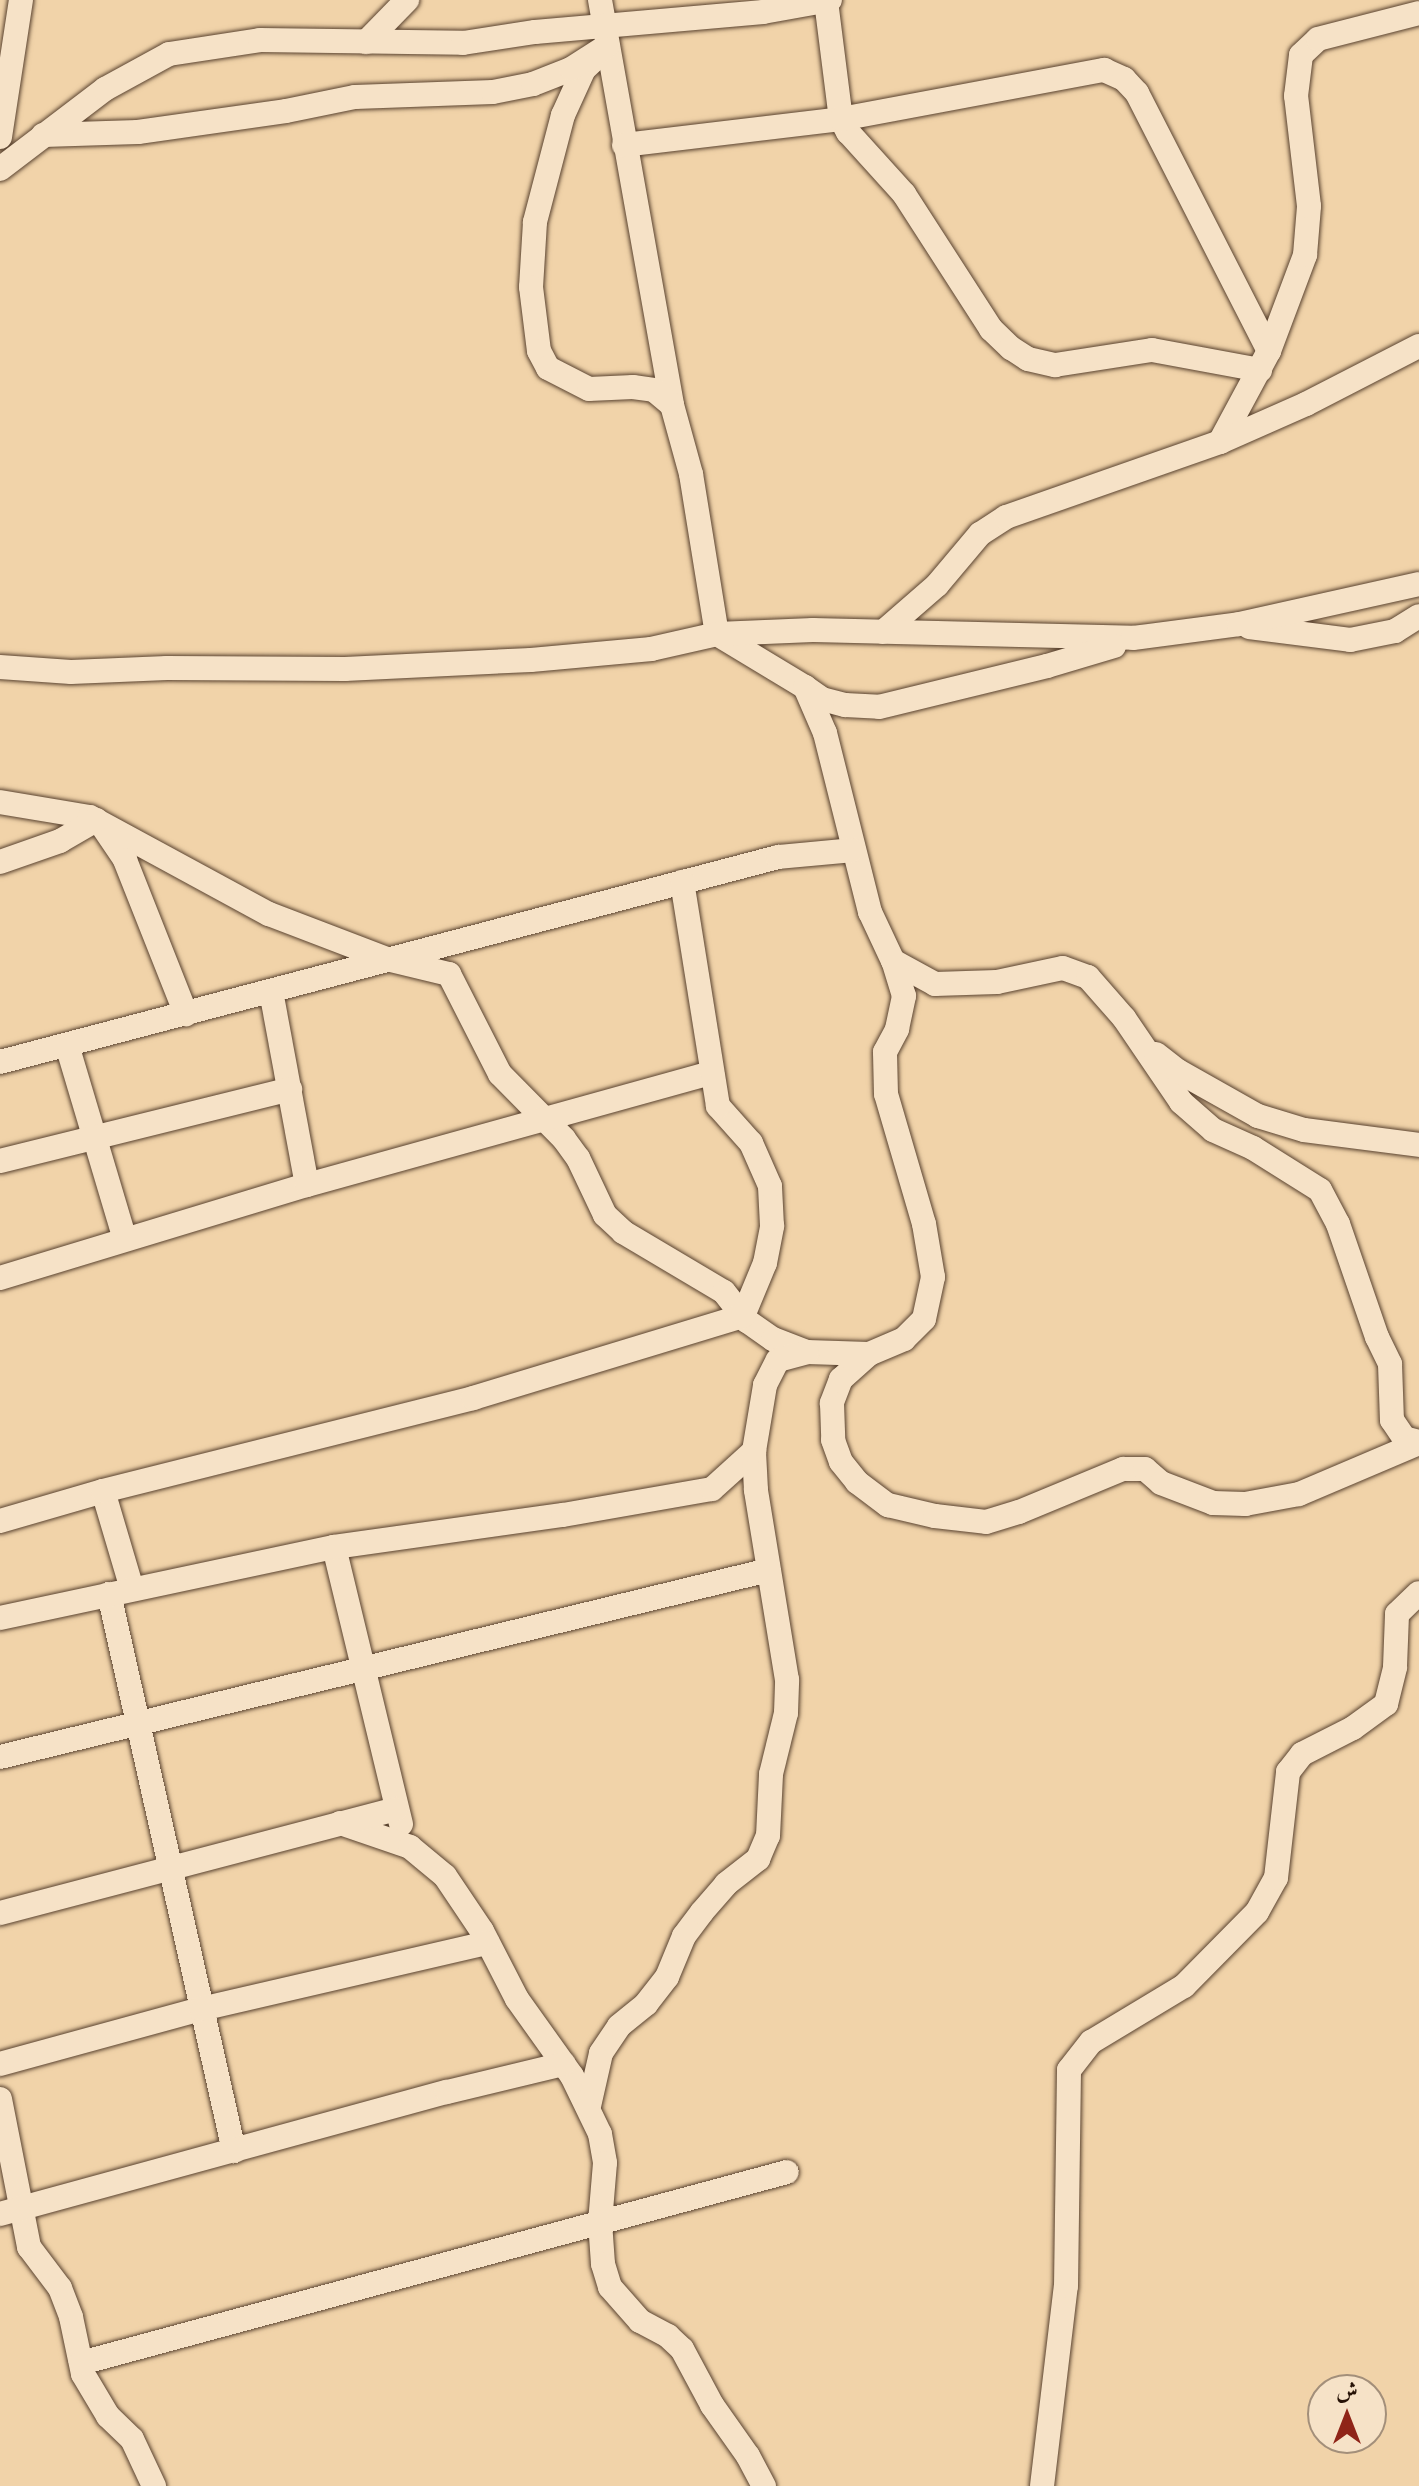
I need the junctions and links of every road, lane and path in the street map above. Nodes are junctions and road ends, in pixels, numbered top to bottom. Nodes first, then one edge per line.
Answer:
1 (21, 0) edge
2 (407, 0) edge
3 (600, 0) edge
4 (828, 0) edge
5 (763, 6) edge
6 (1419, 13) edge
7 (606, 36) junction
8 (366, 42) junction
9 (841, 119) junction
10 (0, 128) edge
11 (43, 135) junction
12 (0, 137) edge
13 (624, 145) junction
14 (0, 169) edge
15 (1419, 346) edge
16 (1264, 361) junction
17 (672, 405) junction
18 (1220, 442) junction
19 (1419, 584) edge
20 (1419, 616) edge
21 (1239, 624) junction
22 (883, 632) junction
23 (717, 634) junction
24 (1133, 638) junction
25 (0, 667) edge
26 (805, 687) junction
27 (0, 802) edge
28 (96, 820) junction
29 (853, 850) junction
30 (0, 862) edge
31 (682, 882) junction
32 (387, 959) junction
33 (893, 961) junction
34 (271, 991) junction
35 (186, 1014) junction
36 (1141, 1043) junction
37 (67, 1045) junction
38 (0, 1062) edge
39 (712, 1073) junction
40 (290, 1089) junction
41 (544, 1119) junction
42 (92, 1136) junction
43 (1419, 1145) edge
44 (0, 1161) edge
45 (307, 1185) junction
46 (125, 1239) junction
47 (0, 1278) edge
48 (743, 1316) junction
49 (807, 1352) junction
50 (869, 1354) junction
51 (1419, 1442) edge
52 (754, 1451) junction
53 (103, 1491) junction
54 (0, 1521) edge
55 (334, 1547) junction
56 (769, 1570) junction
57 (120, 1591) junction
58 (1419, 1593) edge
59 (0, 1618) edge
60 (363, 1666) junction
61 (139, 1723) junction
62 (0, 1757) edge
63 (396, 1809) junction
64 (340, 1823) junction
65 (410, 1847) junction
66 (170, 1868) junction
67 (0, 1913) edge
68 (488, 1943) junction
69 (201, 2009) junction
70 (0, 2064) edge
71 (564, 2064) junction
72 (0, 2099) edge
73 (589, 2106) junction
74 (234, 2151) junction
75 (787, 2172) dead end
76 (11, 2211) edge
77 (600, 2222) junction
78 (81, 2363) junction
79 (154, 2486) edge
80 (764, 2486) edge
81 (1042, 2486) edge

1 - 10 street
2 - 8 street
3 - 7 street
4 - 5 street
4 - 9 street
5 - 7 street
6 - 16 street
7 - 8 street
7 - 11 street
7 - 13 street
7 - 17 street
8 - 11 street
9 - 13 street
9 - 16 street
9 - 16 street
10 - 12 street
11 - 14 street
13 - 17 street
15 - 18 street
16 - 18 street
17 - 23 street
18 - 22 street
19 - 21 street
20 - 21 street
21 - 24 street
22 - 23 street
22 - 24 street
23 - 25 street
23 - 26 street
24 - 26 street
26 - 29 street
27 - 28 street
28 - 30 street
28 - 32 street
28 - 35 street
29 - 31 street
29 - 33 street
31 - 32 street
31 - 39 street
32 - 34 street
32 - 41 street
33 - 36 street
33 - 50 street
34 - 35 street
34 - 40 street
35 - 37 street
36 - 43 street
36 - 51 street
37 - 38 street
37 - 42 street
39 - 41 street
39 - 48 street
40 - 42 street
40 - 45 street
41 - 45 street
41 - 48 street
42 - 44 street
42 - 46 street
45 - 46 street
46 - 47 street
48 - 49 street
48 - 53 street
49 - 50 street
49 - 52 street
50 - 51 street
52 - 55 street
52 - 56 street
53 - 54 street
53 - 57 street
55 - 57 street
55 - 60 street
56 - 60 street
56 - 73 street
57 - 59 street
57 - 61 street
58 - 81 street
60 - 61 street
60 - 63 street
61 - 62 street
61 - 66 street
63 - 64 street
63 - 65 street
64 - 65 street
64 - 66 street
65 - 68 street
66 - 67 street
66 - 69 street
68 - 69 street
68 - 71 street
69 - 70 street
69 - 74 street
71 - 73 street
71 - 74 street
72 - 76 street
73 - 77 street
74 - 76 street
75 - 77 street
76 - 78 street
77 - 78 street
77 - 80 street
78 - 79 street

